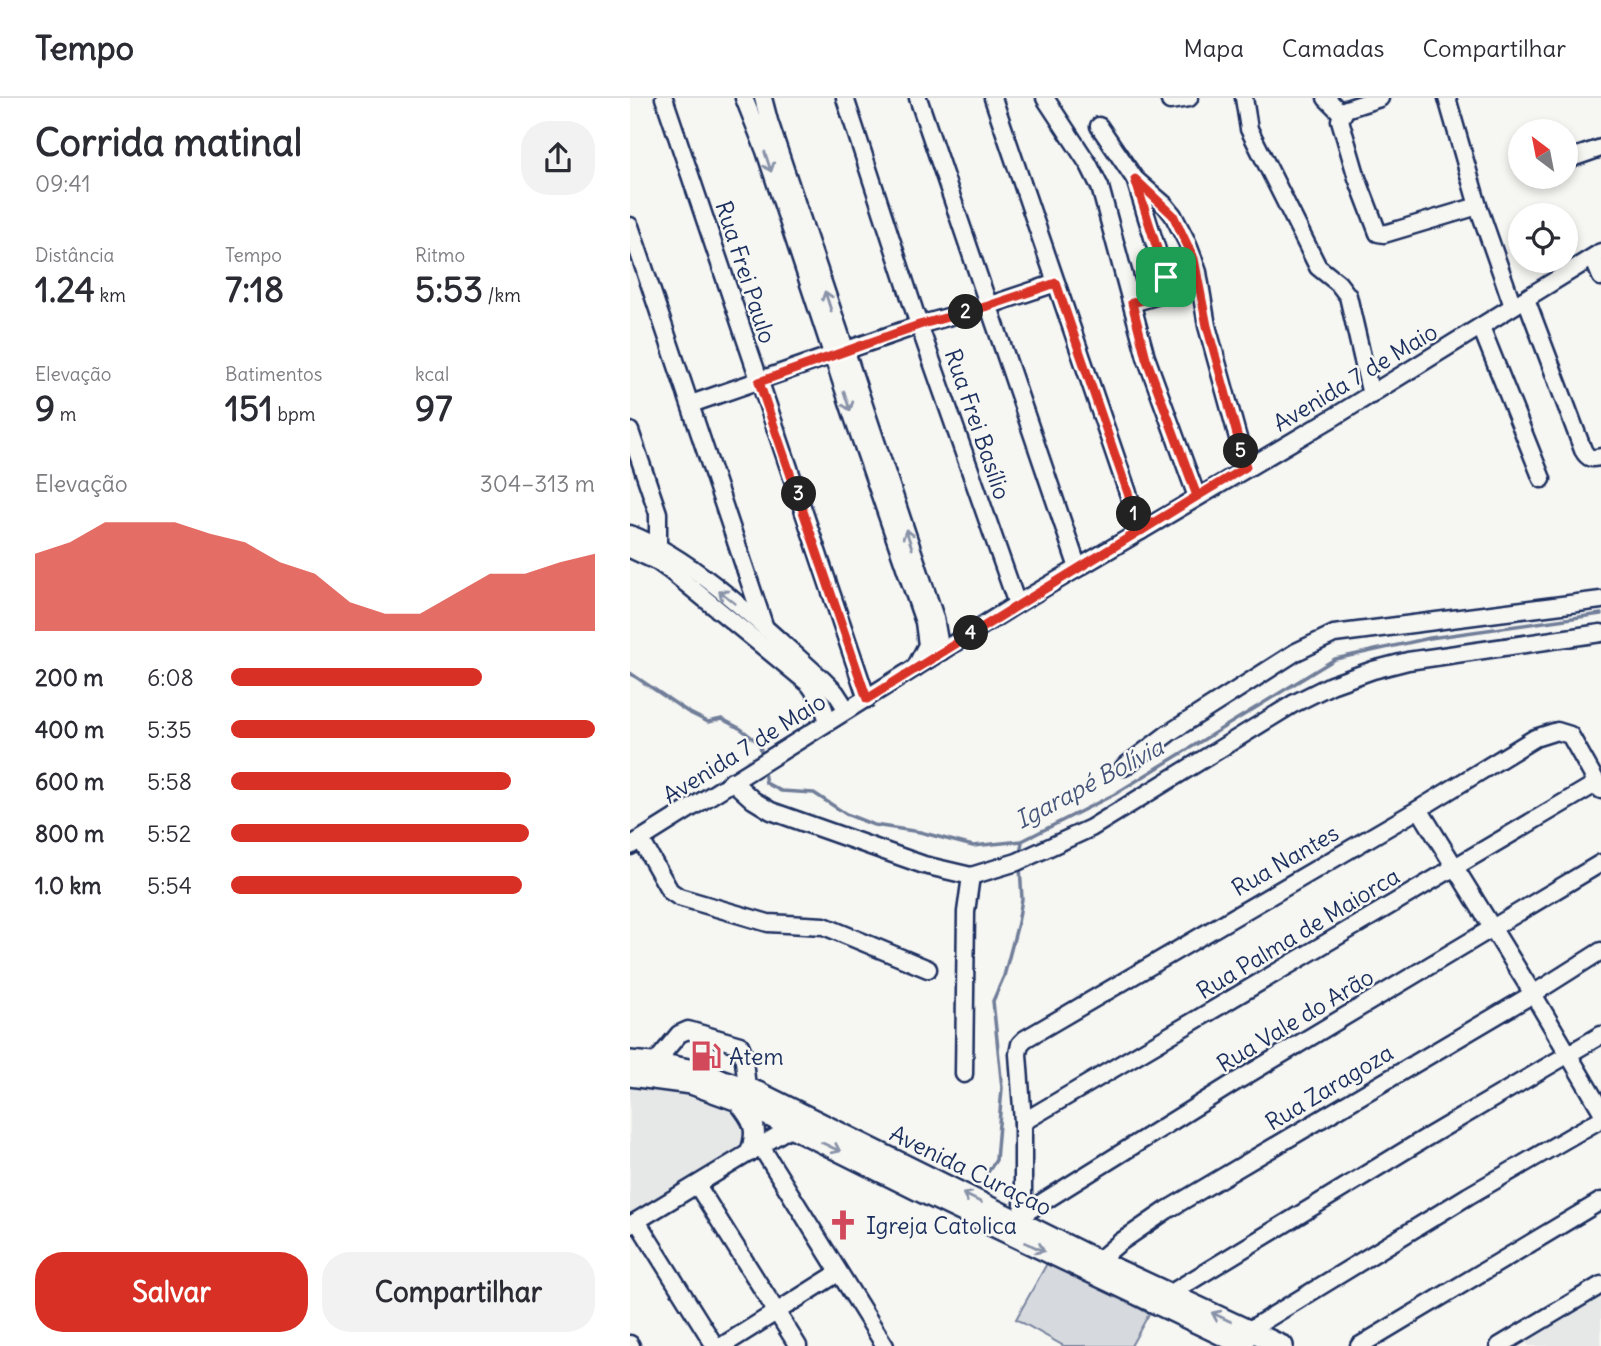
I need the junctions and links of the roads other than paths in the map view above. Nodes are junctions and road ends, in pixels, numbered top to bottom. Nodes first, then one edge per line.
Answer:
1 (664, 98) edge
2 (744, 98) edge
3 (763, 98) edge
4 (845, 98) edge
5 (918, 98) edge
6 (993, 98) edge
7 (1045, 98) edge
8 (1189, 98) edge
9 (1244, 98) edge
10 (1326, 98) edge
11 (1380, 98) edge
12 (1447, 98) edge
13 (1170, 101) dead end
14 (1342, 114) junction
15 (1099, 126) dead end
16 (1601, 148) edge
17 (1578, 156) edge
18 (1135, 179) junction
19 (1478, 206) junction
20 (630, 226) edge
21 (1597, 255) edge
22 (1601, 277) edge
23 (1056, 283) junction
24 (1520, 302) junction
25 (1132, 303) junction
26 (988, 306) junction
27 (919, 325) junction
28 (1481, 327) junction
29 (839, 353) junction
30 (759, 382) junction
31 (1371, 394) junction
32 (691, 404) junction
33 (630, 431) edge
34 (1601, 457) edge
35 (1246, 467) junction
36 (1542, 480) dead end
37 (1197, 496) junction
38 (1141, 531) junction
39 (630, 534) edge
40 (630, 549) edge
41 (658, 554) junction
42 (1077, 568) junction
43 (1601, 600) edge
44 (1017, 604) junction
45 (765, 628) junction
46 (1601, 633) edge
47 (941, 652) junction
48 (915, 669) junction
49 (867, 699) junction
50 (846, 710) junction
51 (828, 721) junction
52 (1124, 767) dead end
53 (739, 777) junction
54 (1599, 787) edge
55 (1419, 809) junction
56 (636, 843) edge
57 (1601, 863) edge
58 (1455, 867) junction
59 (971, 877) junction
60 (1493, 928) junction
61 (1601, 951) edge
62 (928, 969) dead end
63 (1533, 994) junction
64 (1601, 1035) edge
65 (1569, 1054) junction
66 (630, 1060) edge
67 (655, 1063) junction
68 (964, 1074) dead end
69 (630, 1076) edge
70 (742, 1094) junction
71 (1601, 1110) edge
72 (1601, 1119) edge
73 (1023, 1122) junction
74 (790, 1128) junction
75 (755, 1148) junction
76 (904, 1174) junction
77 (697, 1185) junction
78 (1601, 1201) edge
79 (1018, 1217) junction
80 (633, 1223) edge
81 (1092, 1266) junction
82 (838, 1273) junction
83 (1601, 1285) edge
84 (1171, 1293) junction
85 (777, 1312) junction
86 (1242, 1341) edge
87 (715, 1346) edge
88 (722, 1346) edge
89 (798, 1346) edge
90 (885, 1346) edge
91 (1283, 1346) edge
92 (1359, 1346) edge
93 (1499, 1346) edge

1 - 30 street, Rua Frei Paulo
2 -> 29 street
29 -> 3 street
4 - 27 street, Rua Frei Basílio
5 - 26 street
6 - 23 street
7 - 25 street
8 - 13 street
9 - 31 street
10 - 14 street
11 - 14 street
12 - 19 street
14 - 19 street
15 - 18 street
16 - 17 street
18 - 25 street
18 - 35 street
19 - 24 street
20 - 32 street
21 - 22 street
21 - 24 street, Avenida 7 de Maio
23 - 26 street
23 - 38 street
24 - 28 street, Avenida 7 de Maio
24 - 34 street
25 - 37 street
26 - 27 street
26 - 42 street
27 - 29 street
27 - 44 street, Rua Frei Basílio
28 - 31 street, Avenida 7 de Maio
28 - 36 street
29 - 30 street
47 -> 29 street
29 -> 48 street
30 - 32 street
30 - 49 street, Rua Frei Paulo
31 - 35 street, Avenida 7 de Maio
32 - 45 street
33 - 41 street
35 - 37 street, Avenida 7 de Maio
37 - 38 street, Avenida 7 de Maio
38 - 42 street, Avenida 7 de Maio
39 - 41 street
40 - 41 street
45 -> 41 street
41 - 51 street
42 - 44 street, Avenida 7 de Maio
43 - 52 street
44 - 47 street, Avenida 7 de Maio
45 - 50 street
46 - 59 street
47 - 48 street, Avenida 7 de Maio
48 - 49 street, Avenida 7 de Maio
49 - 50 street, Avenida 7 de Maio
50 - 51 street, Avenida 7 de Maio
51 - 53 street, Avenida 7 de Maio
53 - 56 street, Avenida 7 de Maio
53 - 59 street
54 - 55 street, Rua Nantes
54 - 58 street, Rua Palma de Maiorca
55 - 58 street
55 - 73 street, Rua Nantes
56 - 62 street
57 - 60 street, Rua Vale do Arão
58 - 60 street
58 - 73 street, Rua Palma de Maiorca
59 - 68 street
60 - 63 street
60 - 79 street, Rua Vale do Arão
61 - 63 street, Rua Zaragoza
63 - 65 street
63 - 81 street, Rua Zaragoza
64 - 65 street
65 - 71 street
65 - 84 street
66 - 67 main road, Avenida Curaçao
67 - 70 main road, Avenida Curaçao
67 - 70 street
69 - 70 main road, Avenida Curaçao
70 - 74 main road, Avenida Curaçao
70 - 75 main road
70 - 76 main road, Avenida Curaçao
72 - 86 street
73 - 79 street
74 - 75 street
74 -> 76 main road, Avenida Curaçao
75 - 77 street
75 - 82 street
79 -> 76 main road, Avenida Curaçao
76 -> 81 main road, Avenida Curaçao
77 - 80 street
77 - 85 street
78 - 92 street
79 - 81 main road, Avenida Curaçao
80 - 87 street
81 - 84 main road, Avenida Curaçao
81 - 86 main road, Avenida Curaçao
82 - 85 street
82 - 90 street
83 - 93 street
86 -> 84 main road, Avenida Curaçao
85 - 88 street
85 - 89 street
86 - 91 main road, Avenida Curaçao

